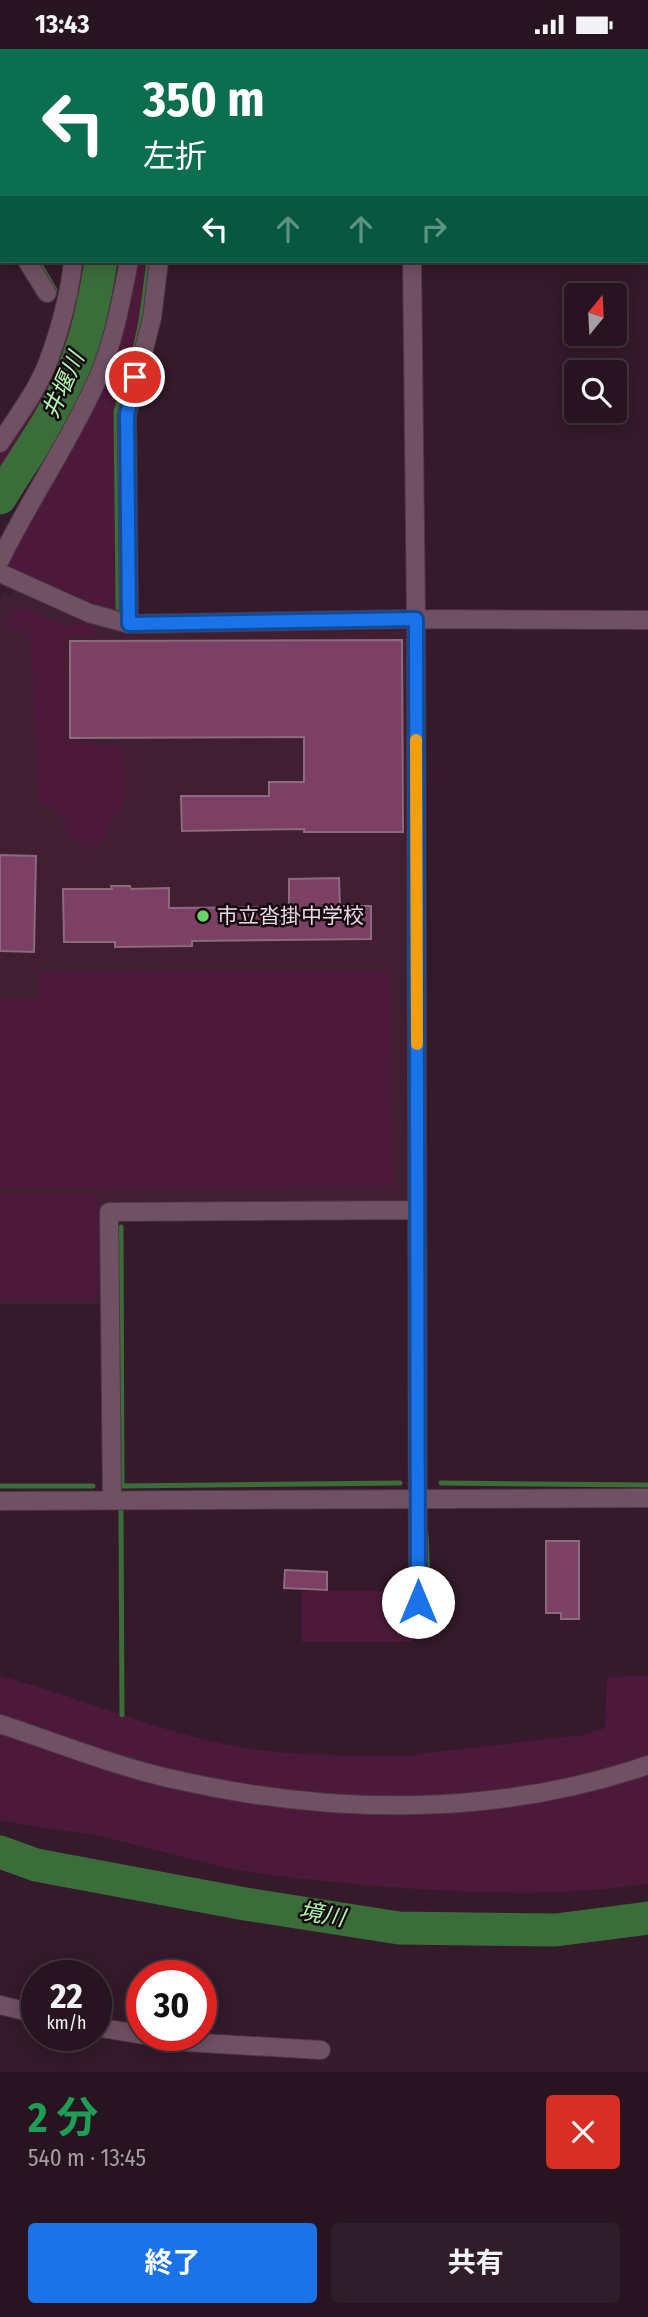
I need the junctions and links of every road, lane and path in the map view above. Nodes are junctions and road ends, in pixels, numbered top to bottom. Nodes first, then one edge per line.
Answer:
1 (28, 263) edge
2 (73, 263) edge
3 (129, 263) edge
4 (159, 263) edge
5 (412, 263) edge
6 (47, 293) dead end
7 (0, 443) edge
8 (0, 561) edge
9 (0, 573) edge
10 (416, 619) junction
11 (648, 620) edge
12 (129, 624) junction
13 (417, 1210) junction
14 (648, 1498) edge
15 (418, 1499) junction
16 (113, 1500) junction
17 (0, 1501) edge
18 (418, 1602) dead end
19 (0, 1724) edge
20 (648, 1765) edge
21 (0, 2005) edge
22 (21, 2010) edge
23 (112, 2030) edge
24 (321, 2050) dead end

1 - 6 street
2 - 7 street
3 - 8 street
4 - 12 street
5 - 10 street
9 - 12 street
10 - 11 street
10 - 12 street
10 - 13 street
13 - 15 street
13 - 16 street
14 - 15 street
15 - 16 street
15 - 18 street
16 - 17 street
19 - 20 street
21 - 22 street
23 - 24 street

